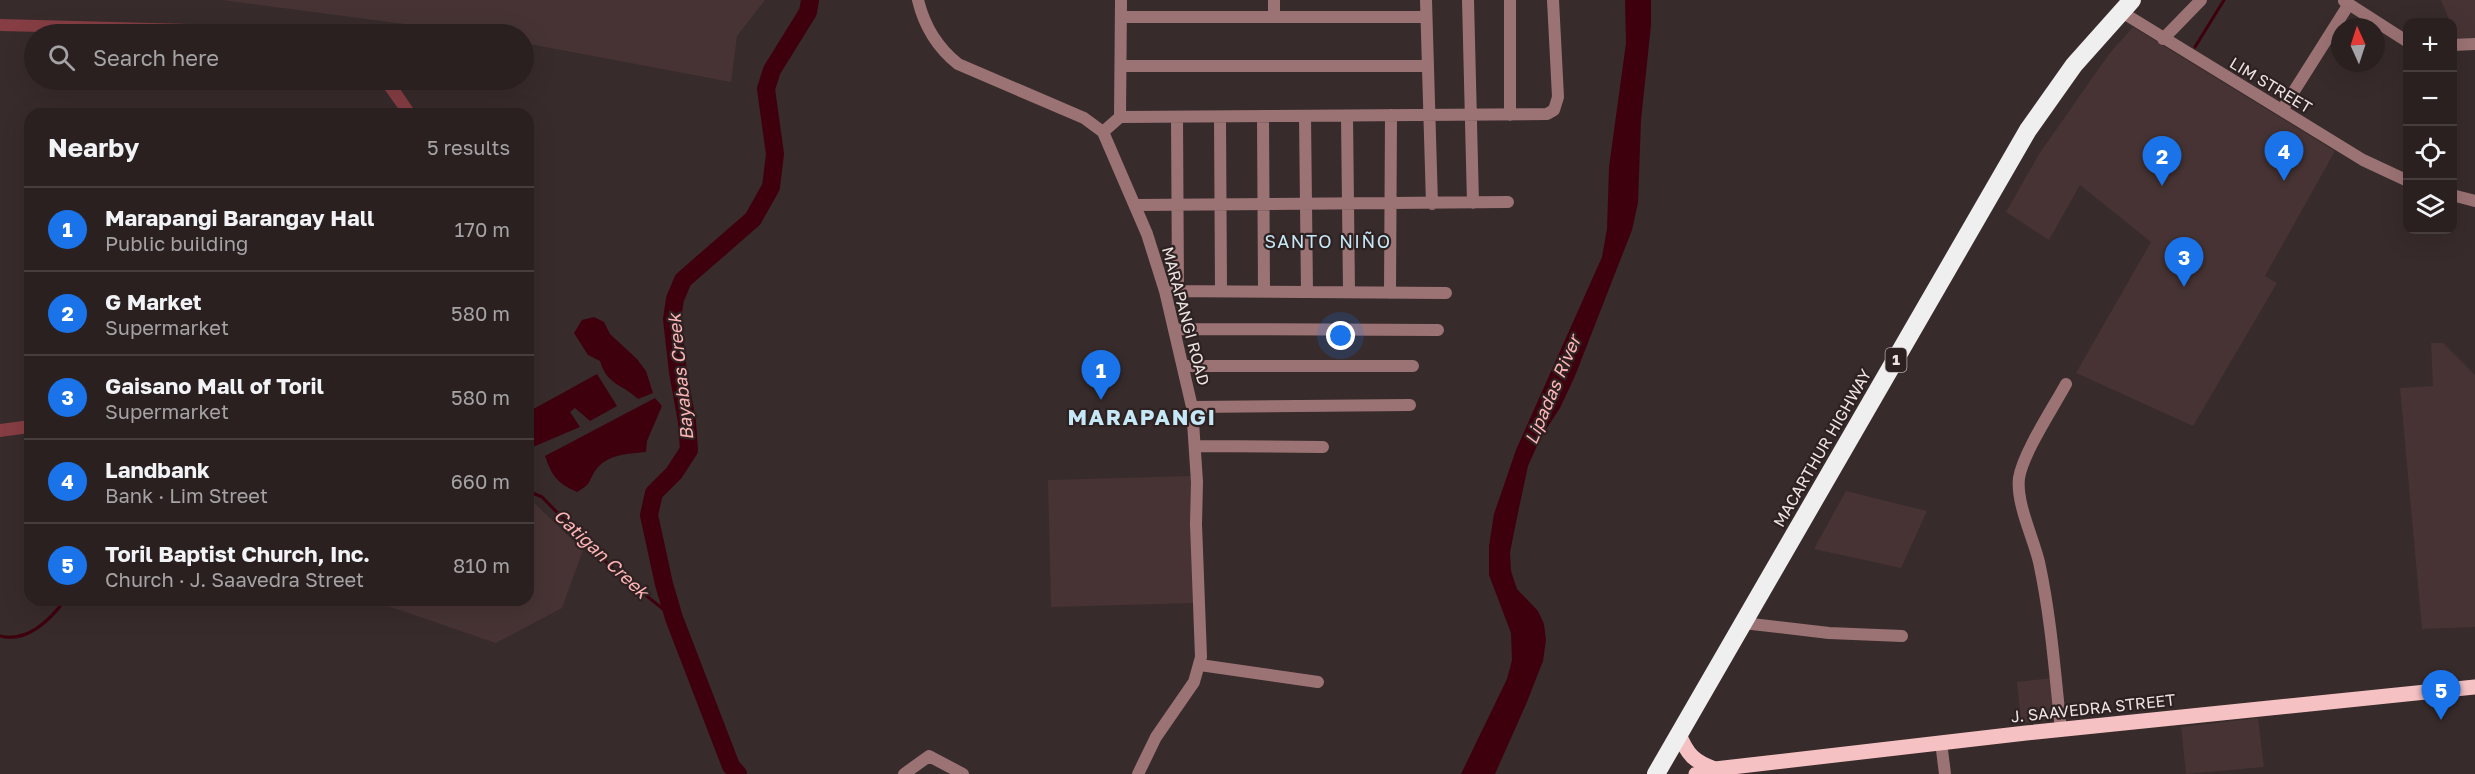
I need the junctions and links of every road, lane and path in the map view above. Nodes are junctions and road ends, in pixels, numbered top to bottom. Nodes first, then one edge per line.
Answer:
1 (918, 0) edge
2 (1121, 0) edge
3 (1274, 0) edge
4 (1426, 0) edge
5 (1468, 0) edge
6 (1510, 0) edge
7 (1553, 0) edge
8 (2201, 0) edge
9 (2346, 2) edge
10 (2126, 6) edge
11 (1121, 17) junction
12 (1274, 17) junction
13 (1426, 17) junction
14 (2163, 39) junction
15 (2403, 39) edge
16 (2475, 44) edge
17 (2457, 45) edge
18 (1121, 66) junction
19 (1428, 66) junction
20 (2282, 110) junction
21 (1429, 115) junction
22 (1471, 115) junction
23 (1510, 115) junction
24 (1263, 116) junction
25 (1305, 116) junction
26 (1347, 116) junction
27 (1391, 116) junction
28 (1120, 117) junction
29 (1177, 117) junction
30 (1220, 117) junction
31 (1103, 132) junction
32 (2406, 180) edge
33 (2457, 196) edge
34 (2475, 201) edge
35 (1508, 202) dead end
36 (1473, 203) junction
37 (1178, 204) junction
38 (1220, 204) junction
39 (1264, 204) junction
40 (1306, 204) junction
41 (1348, 204) junction
42 (1390, 204) junction
43 (1432, 204) junction
44 (1136, 205) junction
45 (1165, 291) junction
46 (1178, 291) junction
47 (1221, 291) junction
48 (1264, 291) junction
49 (1307, 292) junction
50 (1349, 292) junction
51 (1390, 293) junction
52 (1446, 293) dead end
53 (1174, 329) junction
54 (1437, 330) dead end
55 (1183, 366) junction
56 (1413, 366) dead end
57 (2066, 384) dead end
58 (1410, 405) dead end
59 (1192, 407) junction
60 (1196, 446) junction
61 (1323, 447) dead end
62 (1743, 623) junction
63 (1902, 636) dead end
64 (1200, 665) junction
65 (1318, 682) dead end
66 (2475, 687) edge
67 (2061, 730) junction
68 (1679, 734) junction
69 (1941, 742) junction
70 (1714, 769) junction
71 (904, 774) edge
72 (963, 774) edge
73 (1138, 774) edge
74 (1656, 774) edge
75 (1696, 774) edge
76 (1945, 774) edge

1 - 31 street
2 - 11 street
3 - 12 street
4 - 13 street
5 - 22 street
6 - 23 street
7 - 23 street
8 - 14 street
9 - 15 street
9 - 20 street
10 - 14 street, LIM STREET
10 - 62 highway, MACARTHUR HIGHWAY / 1
11 - 12 street
11 - 18 street
12 - 13 street
13 - 19 street
14 - 20 street, LIM STREET
16 - 17 street
18 - 19 street
18 - 28 street
19 - 21 street
20 - 32 street, LIM STREET
21 - 22 street
21 - 27 street
21 - 43 street
22 - 23 street
22 - 36 street
24 - 25 street
24 - 30 street
24 - 39 street
25 - 26 street
25 - 40 street
26 - 27 street
26 - 41 street
27 - 42 street
28 - 29 street
28 - 31 street
29 - 30 street
29 - 37 street
30 - 38 street
31 - 44 street, MARAPANGI ROAD
33 - 34 street
35 - 36 street
36 - 43 street
37 - 38 street
37 - 44 street
37 - 46 street
38 - 39 street
38 - 47 street
39 - 40 street
39 - 48 street
40 - 41 street
40 - 49 street
41 - 42 street
41 - 50 street
42 - 43 street
42 - 51 street
44 - 45 street, MARAPANGI ROAD
45 - 46 street
45 - 53 street, MARAPANGI ROAD
46 - 47 street
47 - 48 street
48 - 49 street
49 - 50 street
50 - 51 street
51 - 52 street
53 - 54 street
53 - 55 street, MARAPANGI ROAD
55 - 56 street
55 - 59 street, MARAPANGI ROAD
57 - 67 street
58 - 59 street
59 - 60 street, MARAPANGI ROAD
60 - 61 street
60 - 64 street, MARAPANGI ROAD
62 - 63 street
62 - 68 highway, MACARTHUR HIGHWAY / 1
64 - 65 street
64 - 73 street, MARAPANGI ROAD
66 - 67 main road, J. SAAVEDRA STREET
67 - 69 main road, J. SAAVEDRA STREET
68 - 70 main road
68 - 74 highway, MACARTHUR HIGHWAY / 1
69 - 70 main road, J. SAAVEDRA STREET
69 - 76 street
70 - 75 main road, J. SAAVEDRA STREET
71 - 72 street

